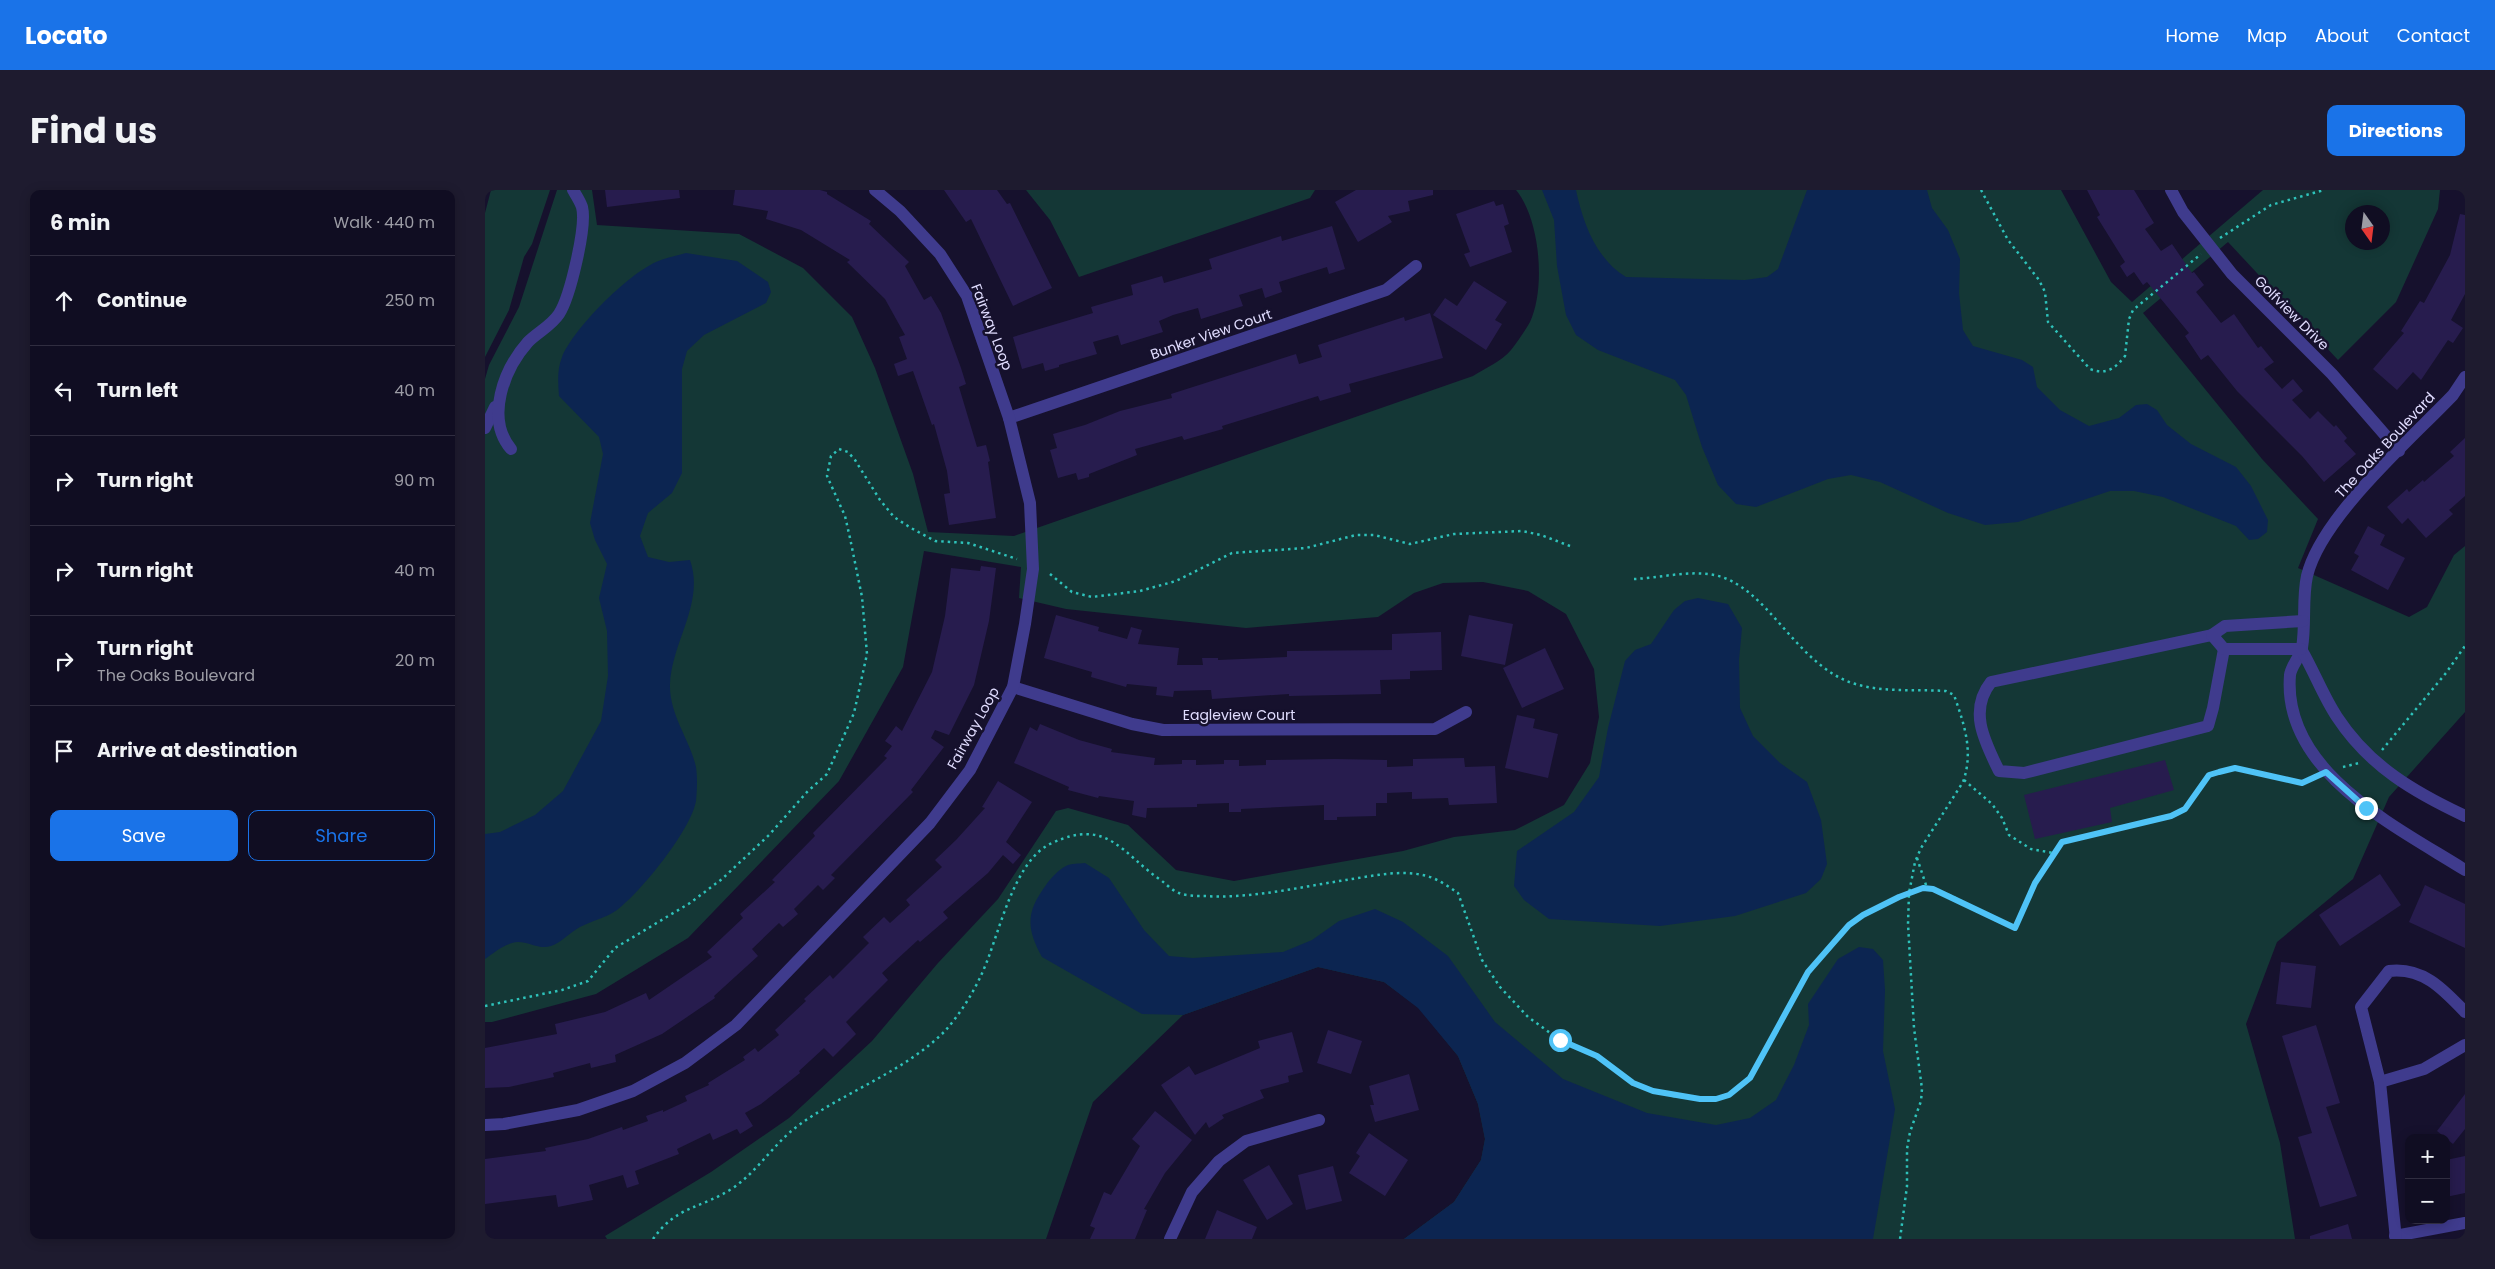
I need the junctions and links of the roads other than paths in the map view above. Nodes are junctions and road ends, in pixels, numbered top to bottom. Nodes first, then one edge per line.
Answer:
1 (573, 190) edge
2 (875, 190) edge
3 (2171, 190) edge
4 (1416, 266) dead end
5 (2465, 377) edge
6 (498, 400) junction
7 (1009, 418) junction
8 (485, 428) edge
9 (511, 449) dead end
10 (2399, 451) junction
11 (2303, 621) junction
12 (2212, 635) junction
13 (2223, 649) junction
14 (2301, 649) junction
15 (1013, 687) junction
16 (1467, 712) dead end
17 (2465, 816) edge
18 (2465, 870) edge
19 (2465, 1012) edge
20 (2465, 1045) edge
21 (2380, 1082) junction
22 (1319, 1120) dead end
23 (485, 1125) edge
24 (2465, 1223) edge
25 (2395, 1237) edge
26 (1170, 1239) edge

1 - 6 street
2 - 7 street, Fairway Loop
3 - 10 street, Golfview Drive
4 - 7 street, Bunker View Court
5 - 10 street, The Oaks Boulevard
6 - 8 street
6 - 9 street
7 - 15 street, Fairway Loop
10 - 11 street, The Oaks Boulevard
11 - 12 street
11 - 14 street, The Oaks Boulevard
12 - 13 street
12 - 13 street
13 - 14 street
14 - 17 street
14 - 18 street, The Oaks Boulevard
15 - 16 street, Eagleview Court
15 - 23 street, Fairway Loop
19 - 21 street
20 - 21 street
21 - 25 street
22 - 26 street
24 - 25 street

